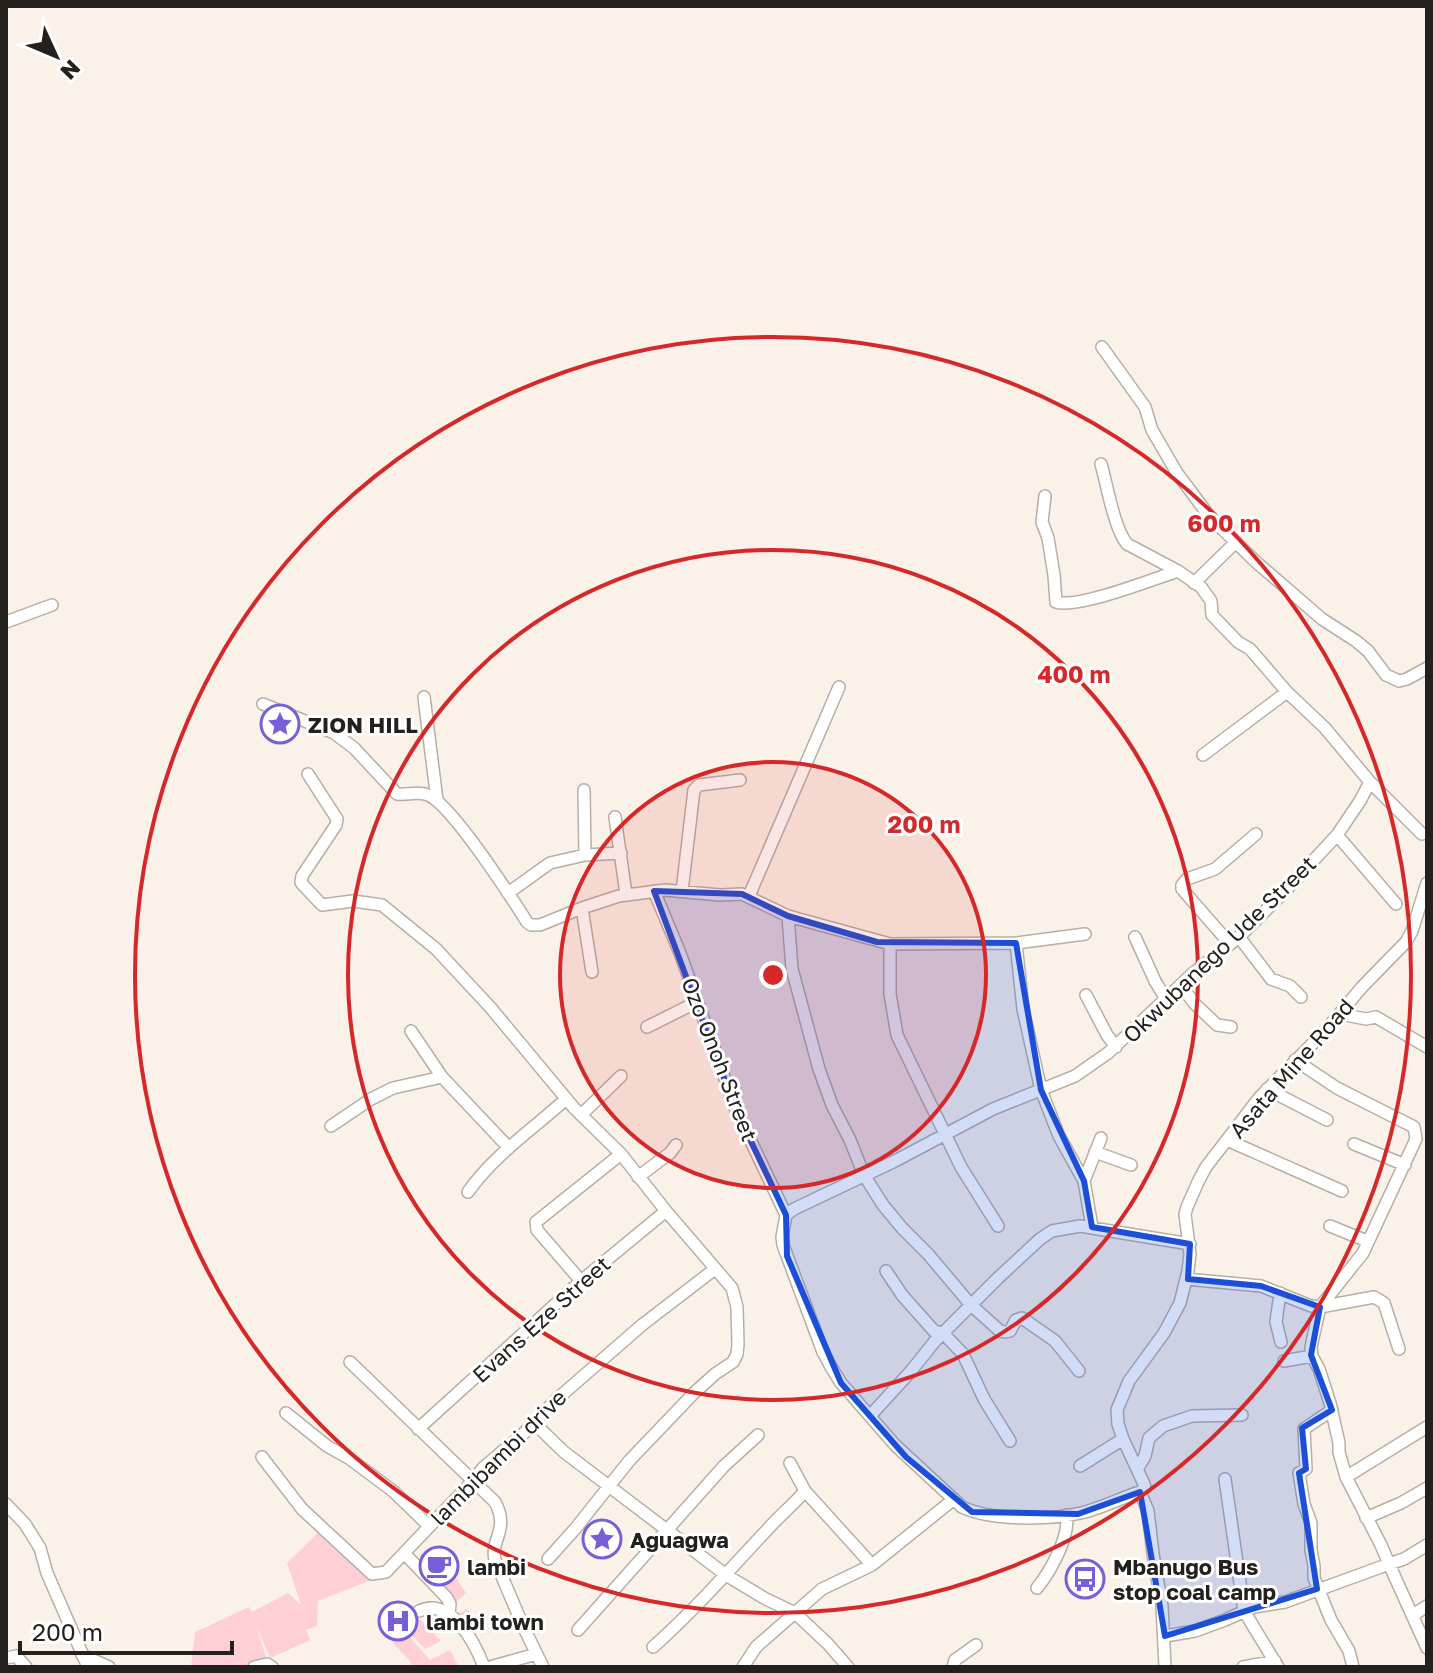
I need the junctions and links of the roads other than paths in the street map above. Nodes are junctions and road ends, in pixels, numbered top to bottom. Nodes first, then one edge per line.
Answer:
1 (1102, 347) dead end
2 (1101, 464) dead end
3 (1045, 496) dead end
4 (1236, 542) junction
5 (1178, 571) junction
6 (1194, 583) junction
7 (52, 605) dead end
8 (6, 622) edge
9 (1427, 668) edge
10 (839, 687) dead end
11 (1287, 692) junction
12 (424, 697) dead end
13 (263, 704) dead end
14 (1203, 755) dead end
15 (308, 774) dead end
16 (740, 780) dead end
17 (1370, 782) junction
18 (584, 790) dead end
19 (437, 800) junction
20 (615, 817) dead end
21 (1256, 834) dead end
22 (1422, 834) dead end
23 (1337, 835) junction
24 (621, 853) junction
25 (585, 855) junction
26 (1427, 883) edge
27 (654, 891) junction
28 (682, 891) junction
29 (508, 893) junction
30 (626, 894) junction
31 (749, 896) junction
32 (1396, 904) dead end
33 (582, 908) junction
34 (788, 916) junction
35 (1085, 934) dead end
36 (1135, 937) dead end
37 (1234, 940) junction
38 (1016, 943) junction
39 (890, 944) junction
40 (592, 972) dead end
41 (1181, 986) junction
42 (1086, 995) dead end
43 (1301, 997) dead end
44 (1166, 999) junction
45 (697, 1002) junction
46 (1340, 1014) junction
47 (647, 1027) dead end
48 (1231, 1027) dead end
49 (411, 1031) dead end
50 (1116, 1047) junction
51 (1427, 1047) edge
52 (1295, 1060) junction
53 (621, 1076) dead end
54 (442, 1077) junction
55 (1267, 1089) junction
56 (1041, 1090) junction
57 (566, 1099) junction
58 (581, 1115) junction
59 (1327, 1120) dead end
60 (331, 1126) dead end
61 (946, 1135) junction
62 (1101, 1138) dead end
63 (1227, 1140) junction
64 (1354, 1144) dead end
65 (676, 1145) dead end
66 (509, 1148) junction
67 (1095, 1152) junction
68 (621, 1154) junction
69 (1131, 1165) dead end
70 (1405, 1165) junction
71 (864, 1175) junction
72 (638, 1177) junction
73 (1084, 1181) junction
74 (1342, 1191) dead end
75 (468, 1192) dead end
76 (666, 1211) junction
77 (786, 1215) junction
78 (998, 1226) dead end
79 (1330, 1226) dead end
80 (1092, 1227) junction
81 (1367, 1241) junction
82 (1190, 1244) junction
83 (715, 1269) junction
84 (886, 1271) dead end
85 (1186, 1279) junction
86 (581, 1281) junction
87 (1280, 1293) junction
88 (971, 1305) junction
89 (1320, 1307) junction
90 (943, 1333) junction
91 (1281, 1342) dead end
92 (1399, 1349) dead end
93 (1312, 1356) junction
94 (1284, 1361) dead end
95 (350, 1362) dead end
96 (1079, 1371) dead end
97 (1332, 1410) junction
98 (286, 1413) dead end
99 (1242, 1415) dead end
100 (870, 1416) junction
101 (533, 1422) junction
102 (1427, 1427) edge
103 (418, 1429) junction
104 (758, 1435) dead end
105 (1123, 1439) junction
106 (1010, 1441) dead end
107 (262, 1457) dead end
108 (790, 1463) dead end
109 (1080, 1466) dead end
110 (1138, 1468) junction
111 (1346, 1477) junction
112 (1225, 1479) dead end
113 (471, 1480) junction
114 (609, 1486) junction
115 (1427, 1488) edge
116 (805, 1491) junction
117 (1140, 1492) junction
118 (954, 1499) junction
119 (6, 1504) edge
120 (1066, 1515) junction
121 (1366, 1518) junction
122 (429, 1526) junction
123 (667, 1530) junction
124 (1427, 1545) edge
125 (404, 1553) junction
126 (548, 1559) dead end
127 (1389, 1564) junction
128 (872, 1565) junction
129 (726, 1575) junction
130 (1037, 1588) dead end
131 (1317, 1589) junction
132 (1427, 1606) edge
133 (419, 1611) dead end
134 (1244, 1611) junction
135 (795, 1613) junction
136 (449, 1615) junction
137 (1413, 1615) junction
138 (578, 1630) dead end
139 (1165, 1636) junction
140 (976, 1645) dead end
141 (653, 1647) dead end
142 (1427, 1648) edge
143 (536, 1654) junction
144 (82, 1655) junction
145 (6, 1658) edge
146 (1277, 1664) edge
147 (26, 1667) edge
148 (88, 1667) edge
149 (109, 1667) edge
150 (254, 1667) edge
151 (272, 1667) edge
152 (487, 1667) edge
153 (543, 1667) edge
154 (743, 1667) edge
155 (848, 1667) edge
156 (953, 1667) edge
157 (1165, 1667) edge
158 (1243, 1667) edge
159 (1353, 1667) edge

1 - 4 street
2 - 5 street
3 - 5 street
4 - 6 street
4 - 9 street
5 - 6 street
6 - 11 street
7 - 8 street
10 - 31 street
11 - 14 street
11 - 17 street
12 - 19 street
13 - 19 street
15 - 57 street
16 - 28 street
17 - 22 street
17 - 23 street, Okwubanego Ude Street
18 - 25 street
19 - 29 street
20 - 24 street
21 - 37 street
23 - 32 street
23 - 37 street, Okwubanego Ude Street
24 - 25 street
24 - 30 street
25 - 29 street
26 - 46 street, Asata Mine Road
27 - 28 street
27 - 30 street
27 - 45 street, Ozo Onoh Street
28 - 31 street
29 - 33 street
30 - 33 street
31 - 34 street
33 - 40 street
34 - 39 street
34 - 71 street
35 - 38 street
36 - 44 street
37 - 41 street, Okwubanego Ude Street
37 - 43 street
38 - 39 street
38 - 56 street
39 - 61 street
41 - 44 street, Okwubanego Ude Street
41 - 48 street
42 - 50 street
44 - 50 street, Okwubanego Ude Street
45 - 47 street
45 - 77 street, Ozo Onoh Street
46 - 51 street
46 - 52 street, Asata Mine Road
49 - 54 street
50 - 56 street, Okwubanego Ude Street
52 - 55 street, Asata Mine Road
52 - 70 street
53 - 58 street
54 - 60 street
54 - 66 street
55 - 59 street
55 - 63 street, Asata Mine Road
56 - 61 street, Okwubanego Ude Street
56 - 73 street
57 - 58 street
57 - 66 street
58 - 68 street
61 - 71 street, Okwubanego Ude Street
61 - 78 street
62 - 67 street
63 - 74 street
63 - 82 street, Asata Mine Road
64 - 70 street
65 - 72 street
66 - 75 street
67 - 69 street
67 - 73 street
68 - 72 street
68 - 86 street
70 - 81 street
71 - 77 street, Okwubanego Ude Street
71 - 88 street
72 - 76 street
73 - 80 street
76 - 83 street
76 - 86 street, Evans Eze Street
77 - 100 street, Ozo Onoh Street
79 - 81 street
80 - 82 street
80 - 88 street
81 - 89 street
82 - 85 street, Asata Mine Road
83 - 101 street, lambibambi drive
83 - 114 street
84 - 90 street
85 - 87 street
85 - 105 street, Asata Mine Road
86 - 103 street, Evans Eze Street
87 - 89 street
87 - 91 street
88 - 90 street
88 - 96 street
89 - 92 street
89 - 93 street
90 - 100 street
90 - 106 street
93 - 94 street
93 - 97 street
95 - 103 street
97 - 111 street
97 - 131 street
98 - 122 street
99 - 110 street
100 - 118 street, Ozo Onoh Street
101 - 113 street, lambibambi drive
101 - 114 street
102 - 111 street
103 - 113 street
104 - 123 street
105 - 109 street
105 - 110 street, Asata Mine Road
107 - 125 street, lambibambi drive
108 - 116 street
110 - 117 street, Asata Mine Road
111 - 121 street
112 - 134 street
113 - 122 street, lambibambi drive
113 - 143 street
114 - 123 street
114 - 126 street
115 - 121 street
116 - 128 street
116 - 129 street
117 - 120 street, Ozo Onoh Street
117 - 139 street, Asata Mine Road
118 - 120 street, Ozo Onoh Street
118 - 128 street
119 - 144 street
120 - 130 street
121 - 127 street
122 - 125 street, lambibambi drive
123 - 129 street
123 - 138 street
124 - 127 street
125 - 136 street
127 - 131 street
127 - 137 street
128 - 135 street
129 - 135 street
129 - 141 street
131 - 134 street
131 - 159 street
132 - 137 street
133 - 136 street
134 - 139 street
134 - 146 street
135 - 154 street
135 - 155 street
136 - 152 street
137 - 142 street
139 - 157 street, Asata Mine Road
140 - 156 street
143 - 152 street
143 - 153 street
144 - 148 street
144 - 149 street
145 - 147 street
146 - 158 street
150 - 151 street

